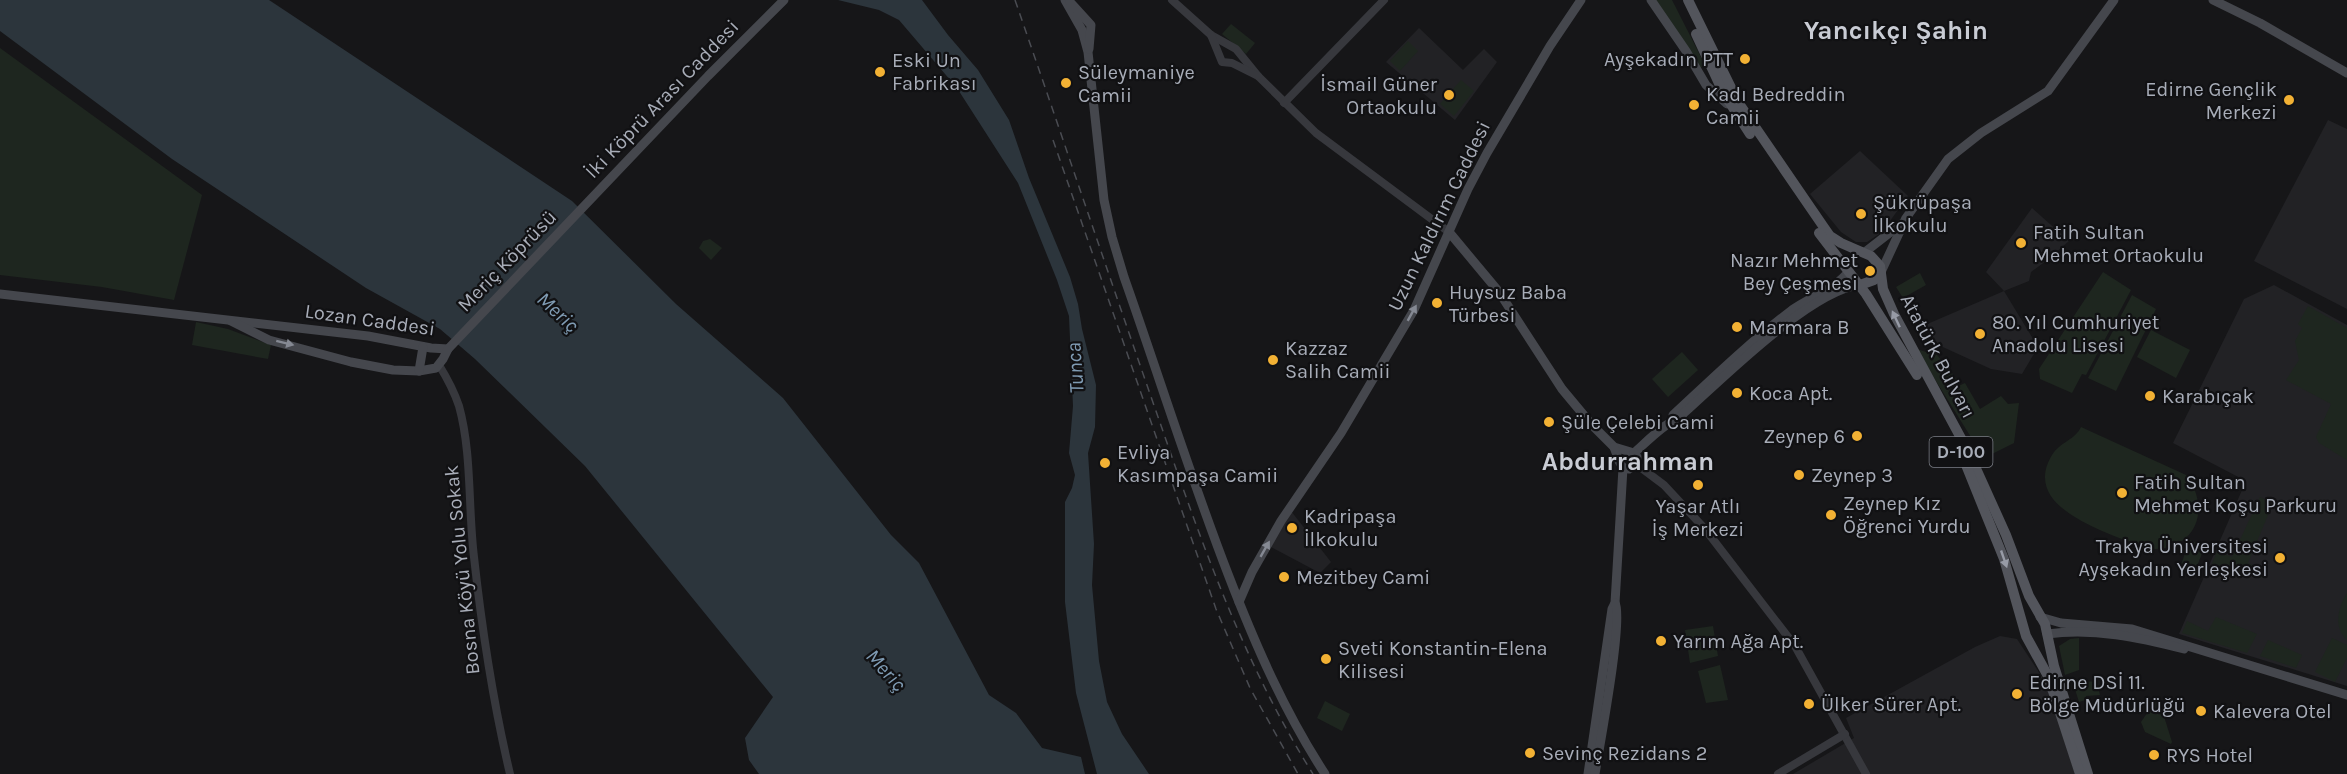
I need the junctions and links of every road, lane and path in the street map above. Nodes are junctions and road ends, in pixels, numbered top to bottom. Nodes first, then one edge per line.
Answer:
1 (784, 0) edge
2 (1067, 0) edge
3 (1172, 0) edge
4 (1384, 0) edge
5 (1581, 0) edge
6 (1651, 0) edge
7 (1680, 0) edge
8 (1688, 0) edge
9 (2114, 0) edge
10 (2213, 0) edge
11 (1211, 35) junction
12 (1234, 49) junction
13 (1218, 54) junction
14 (1232, 63) junction
15 (2347, 73) edge
16 (1258, 76) junction
17 (1284, 103) junction
18 (1732, 108) junction
19 (592, 198) joint
20 (1906, 218) junction
21 (1449, 232) junction
22 (1865, 252) junction
23 (1849, 271) junction
24 (1881, 272) junction
25 (1860, 285) junction
26 (0, 294) edge
27 (1804, 306) junction
28 (231, 321) junction
29 (423, 347) junction
30 (448, 349) junction
31 (439, 365) junction
32 (419, 371) junction
33 (1614, 447) junction
34 (1632, 452) junction
35 (1636, 464) junction
36 (1621, 465) junction
37 (1239, 602) junction
38 (1616, 603) junction
39 (2040, 617) junction
40 (2021, 619) junction
41 (2047, 634) junction
42 (2026, 636) junction
43 (2347, 695) edge
44 (2347, 699) edge
45 (1845, 734) junction
46 (510, 774) edge
47 (1325, 774) edge
48 (1588, 774) edge
49 (1595, 774) edge
50 (1778, 774) edge
51 (1866, 774) edge
52 (2080, 774) edge
53 (2088, 774) edge

1 - 19 main road, İki Köprü Arası Caddesi
2 - 37 main road
3 - 11 street
4 - 17 street
5 - 21 main road, Uzun Kaldırım Caddesi
6 - 18 main road
7 - 18 main road, Atatürk Bulvarı / D-100
8 - 22 main road, Atatürk Bulvarı / D-100
9 - 20 main road
10 - 15 main road
11 - 12 street
11 - 13 street
12 - 13 street
12 - 14 street
12 - 16 street
13 - 14 street
14 - 16 street
16 - 17 street
17 - 21 street
18 - 23 main road, Atatürk Bulvarı / D-100
19 - 30 main road, Meriç Köprüsü
20 - 22 main road
20 - 24 main road
21 - 33 main road
37 -> 21 main road, Uzun Kaldırım Caddesi
22 - 23 main road
22 - 24 main road, Atatürk Bulvarı / D-100
23 - 25 main road, Atatürk Bulvarı / D-100
23 - 27 main road
24 - 25 main road
39 -> 24 main road, Atatürk Bulvarı / D-100
25 - 27 main road
25 -> 40 main road, Atatürk Bulvarı / D-100
26 - 28 main road, Lozan Caddesi
27 - 34 main road
28 - 29 main road, Lozan Caddesi
28 -> 32 main road, Lozan Caddesi
29 - 30 main road, Lozan Caddesi
29 - 32 main road
30 - 31 main road, Lozan Caddesi
31 - 32 main road, Lozan Caddesi
31 - 46 street, Bosna Köyü Yolu Sokak
33 - 34 main road
33 - 36 main road
34 - 35 main road
34 - 36 main road
35 - 36 main road
35 - 45 street
36 - 38 main road
37 - 47 main road
38 - 48 main road
38 - 49 main road
39 - 40 main road
39 - 41 main road, Atatürk Bulvarı / D-100
39 - 43 main road
40 - 42 main road, Atatürk Bulvarı / D-100
41 - 42 main road
41 - 44 main road
41 - 53 main road, Atatürk Bulvarı / D-100
42 - 52 main road, Atatürk Bulvarı / D-100
45 - 50 street
45 - 51 street

